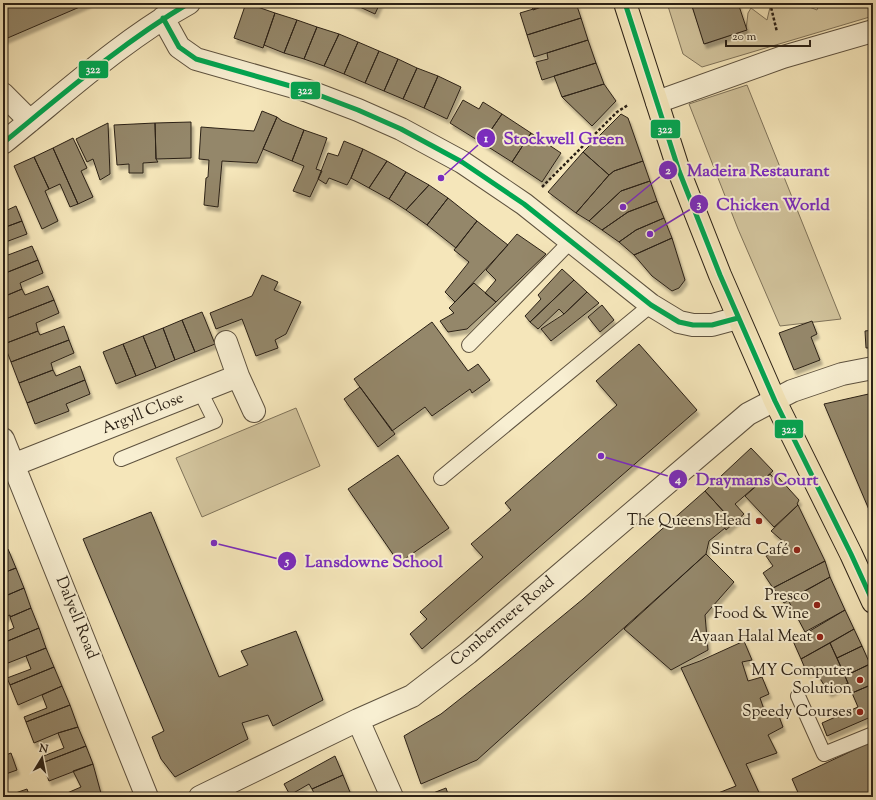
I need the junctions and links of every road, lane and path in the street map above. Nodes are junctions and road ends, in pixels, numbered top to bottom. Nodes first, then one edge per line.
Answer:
1 (190, 3) edge
2 (625, 3) edge
3 (163, 18) junction
4 (873, 31) edge
5 (3, 94) edge
6 (657, 102) junction
7 (628, 105) dead end
8 (30, 122) junction
9 (3, 143) edge
10 (524, 204) junction
11 (571, 241) junction
12 (651, 305) junction
13 (738, 318) junction
14 (226, 342) dead end
15 (469, 345) dead end
16 (873, 368) edge
17 (238, 376) junction
18 (200, 391) junction
19 (775, 400) junction
20 (254, 411) dead end
21 (3, 439) edge
22 (121, 460) dead end
23 (14, 465) junction
24 (441, 478) dead end
25 (873, 602) edge
26 (798, 696) dead end
27 (358, 720) junction
28 (873, 734) edge
29 (147, 797) edge
30 (200, 797) edge
31 (392, 797) edge

1 - 3 street
2 - 6 highway
3 - 8 street
3 - 10 street
4 - 6 street
5 - 8 street
6 - 13 highway
7 - 10 path
8 - 9 street
10 - 11 street
11 - 12 street
11 - 15 lane
12 - 13 street
12 - 24 lane
13 - 19 highway
14 - 17 street
16 - 19 street, Combermere Road
17 - 18 street, Argyll Close
17 - 20 street
18 - 22 lane
18 - 23 street, Argyll Close
19 - 25 highway
19 - 27 street, Combermere Road
21 - 23 street, Dalyell Road
23 - 29 street, Dalyell Road
26 - 28 lane
27 - 30 street, Combermere Road
27 - 31 street

